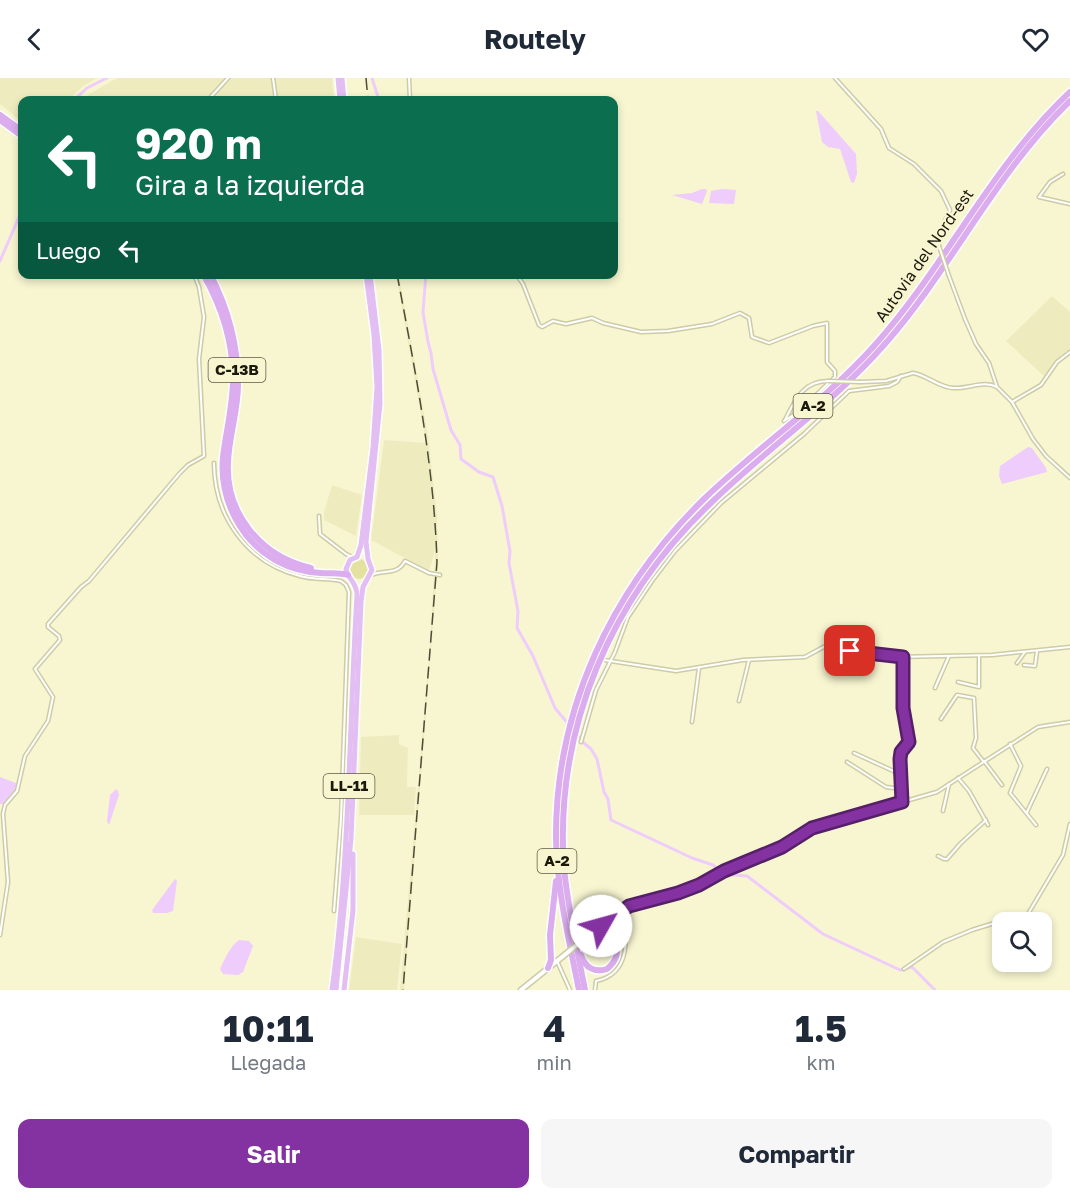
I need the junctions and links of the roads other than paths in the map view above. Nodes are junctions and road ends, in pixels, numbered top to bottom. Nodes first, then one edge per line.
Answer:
1 (228, 78) edge
2 (273, 78) edge
3 (340, 78) edge
4 (409, 78) edge
5 (835, 78) edge
6 (1070, 87) edge
7 (1070, 92) edge
8 (212, 96) edge
9 (275, 96) edge
10 (342, 96) edge
11 (410, 96) edge
12 (1070, 103) edge
13 (0, 115) edge
14 (0, 120) edge
15 (18, 128) edge
16 (18, 133) edge
17 (1063, 174) dead end
18 (1070, 204) edge
19 (974, 209) junction
20 (196, 279) edge
21 (206, 279) edge
22 (212, 279) edge
23 (368, 279) edge
24 (369, 279) edge
25 (520, 279) edge
26 (1070, 352) edge
27 (901, 376) junction
28 (831, 381) edge
29 (831, 381) edge
30 (831, 381) edge
31 (831, 381) edge
32 (997, 387) junction
33 (1012, 402) junction
34 (214, 463) dead end
35 (1070, 478) edge
36 (319, 516) dead end
37 (346, 554) junction
38 (355, 557) junction
39 (369, 561) junction
40 (347, 565) junction
41 (383, 571) junction
42 (440, 574) dead end
43 (348, 575) junction
44 (369, 577) junction
45 (354, 581) junction
46 (360, 616) junction
47 (1070, 647) edge
48 (1037, 651) junction
49 (1025, 652) junction
50 (949, 656) junction
51 (979, 656) junction
52 (903, 657) junction
53 (604, 660) dead end
54 (750, 660) junction
55 (611, 662) junction
56 (1017, 663) dead end
57 (1024, 666) dead end
58 (699, 668) junction
59 (958, 681) dead end
60 (935, 688) dead end
61 (739, 701) dead end
62 (941, 719) dead end
63 (693, 722) dead end
64 (1070, 722) edge
65 (581, 741) dead end
66 (1010, 744) junction
67 (854, 753) dead end
68 (984, 761) junction
69 (847, 762) dead end
70 (1047, 769) dead end
71 (900, 774) junction
72 (957, 778) junction
73 (949, 784) junction
74 (1002, 785) dead end
75 (901, 789) junction
76 (902, 802) junction
77 (943, 811) dead end
78 (1026, 813) junction
79 (986, 820) junction
80 (1070, 824) edge
81 (988, 825) dead end
82 (1036, 825) dead end
83 (938, 856) dead end
84 (557, 857) junction
85 (565, 870) junction
86 (623, 909) junction
87 (334, 911) dead end
88 (605, 923) junction
89 (0, 935) edge
90 (586, 938) junction
91 (609, 938) junction
92 (551, 954) junction
93 (559, 960) junction
94 (548, 968) junction
95 (904, 969) dead end
96 (334, 990) edge
97 (344, 990) edge
98 (521, 990) edge
99 (570, 990) edge
100 (579, 990) edge
101 (585, 990) edge
102 (594, 990) edge

1 - 8 street
2 - 9 street
3 - 10 highway
4 - 11 street
5 - 32 street, bridge
6 - 19 highway
7 - 19 highway, Autovia del Nord-est / A-2
12 - 85 highway, Autovia del Nord-est / A-2
13 - 15 highway
14 - 16 highway
17 - 18 street
19 - 84 highway, Autovia del Nord-est / A-2
20 - 89 street
21 - 43 highway, C-13B
22 - 40 highway, C-13B
23 - 38 highway, LL-11
24 - 39 highway, LL-11
25 - 31 street, bridge
26 - 33 street
27 - 28 street, bridge
27 - 32 street
27 - 55 street
29 - 30 street, bridge
32 - 33 street
33 - 35 street
34 - 87 street
36 - 37 street
37 - 38 street
37 - 40 street
38 - 39 highway
38 - 40 highway
39 - 41 street
39 - 44 highway, LL-11
40 - 43 highway
41 - 42 street
41 - 44 street
43 - 45 highway
44 - 45 highway
44 - 46 highway, LL-11
45 - 96 highway, LL-11
46 - 96 highway, LL-11
46 - 97 highway
47 - 48 street
48 - 49 street
48 - 57 street
49 - 51 street
49 - 56 street
50 - 51 street
50 - 52 street
50 - 60 street
51 - 59 street
52 - 54 street
52 - 71 street
53 - 55 street
54 - 58 street
54 - 61 street
55 - 58 street
55 - 65 street
58 - 63 street
62 - 68 street
64 - 66 street
66 - 68 street
66 - 78 street
67 - 71 street
68 - 72 street
68 - 74 street
69 - 75 street
70 - 78 street
71 - 75 street
72 - 73 street
72 - 79 street
73 - 76 street
73 - 77 street
75 - 76 street
76 - 86 street
78 - 82 street
79 - 81 street
79 - 83 street
80 - 95 street
84 - 92 highway, A-2
84 - 100 highway, Autovia del Nord-est / A-2
85 - 91 highway, A-2
85 - 101 highway, Autovia del Nord-est / A-2
86 - 88 street
86 - 102 street
88 - 90 street
88 - 91 highway, A-2
90 - 91 highway
90 - 93 street, bridge
92 - 93 highway
92 - 94 highway, A-2
93 - 94 street
93 - 99 street
94 - 98 street

